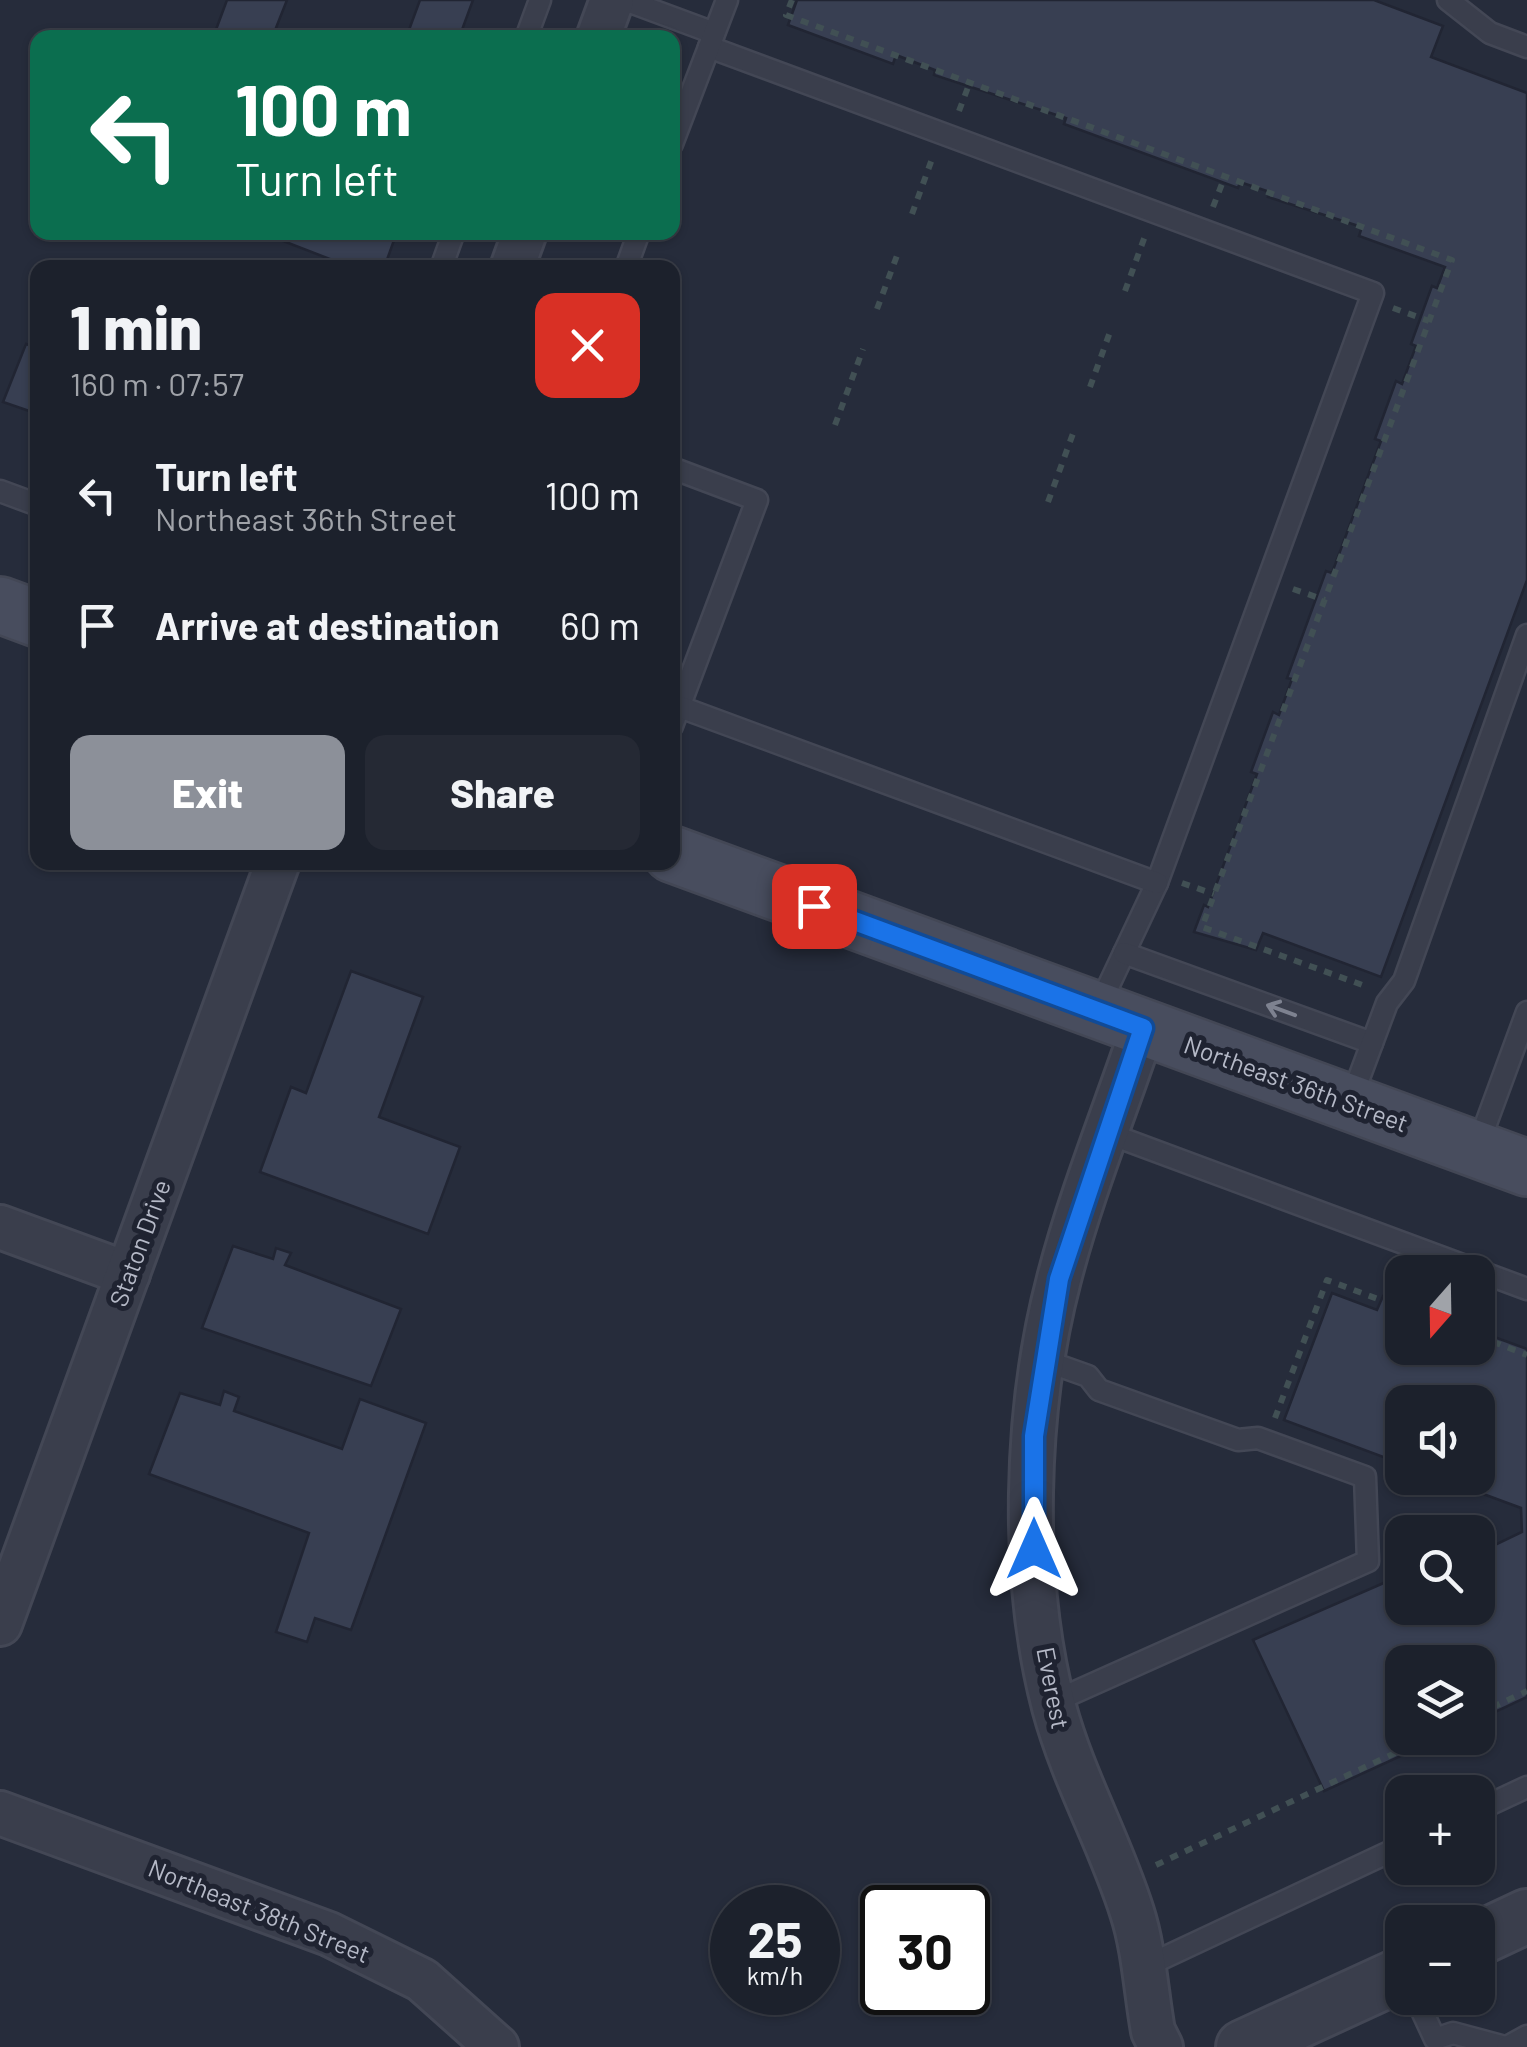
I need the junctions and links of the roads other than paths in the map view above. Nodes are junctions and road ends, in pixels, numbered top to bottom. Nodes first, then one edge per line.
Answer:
1 (540, 0) edge
2 (612, 0) edge
3 (625, 0) edge
4 (727, 0) edge
5 (1448, 0) edge
6 (529, 30) edge
7 (601, 30) edge
8 (712, 40) junction
9 (1527, 48) edge
10 (680, 123) edge
11 (680, 471) edge
12 (0, 491) edge
13 (30, 503) edge
14 (0, 605) edge
15 (30, 616) edge
16 (1527, 635) edge
17 (680, 705) edge
18 (680, 717) edge
19 (680, 857) edge
20 (275, 870) edge
21 (1156, 883) junction
22 (1124, 952) junction
23 (1527, 1012) edge
24 (1120, 1019) junction
25 (1372, 1043) junction
26 (1350, 1104) junction
27 (1107, 1133) junction
28 (1476, 1150) junction
29 (1527, 1168) edge
30 (0, 1227) edge
31 (128, 1274) junction
32 (1527, 1289) edge
33 (1043, 1360) junction
34 (0, 1624) edge
35 (1053, 1702) junction
36 (1527, 1787) edge
37 (1495, 1802) edge
38 (0, 1813) edge
39 (1385, 1854) edge
40 (1527, 1916) edge
41 (1495, 1931) edge
42 (1142, 1968) junction
43 (1385, 1982) edge
44 (1420, 2015) edge
45 (1527, 2036) edge
46 (1427, 2043) edge
47 (497, 2047) edge
48 (1160, 2047) edge
49 (1243, 2047) edge
50 (1506, 2047) edge

1 - 6 lane
2 - 7 street
3 - 8 lane
4 - 8 lane
5 - 9 lane
8 - 10 lane
8 - 21 lane
11 - 17 lane
12 - 13 lane
14 - 15 main road
16 - 25 lane
18 - 21 lane
19 - 24 main road, Northeast 36th Street
20 - 31 street, Staton Drive
21 - 22 lane
22 - 24 lane
25 -> 22 lane
23 - 28 lane
24 - 26 main road, Northeast 36th Street
24 - 27 street, Everest
25 - 26 lane
26 - 28 main road, Northeast 36th Street
27 - 32 lane
27 - 33 street, Everest
28 - 29 main road, Northeast 36th Street
30 - 31 street
31 - 34 street, Staton Drive
33 - 35 street, Everest
33 - 35 lane
35 - 42 street, Everest
36 - 37 lane
38 - 47 street, Northeast 38th Street
39 - 42 lane
40 - 41 street
42 - 48 street, Everest
43 - 49 street
44 - 46 lane
45 - 50 lane
46 - 50 lane

